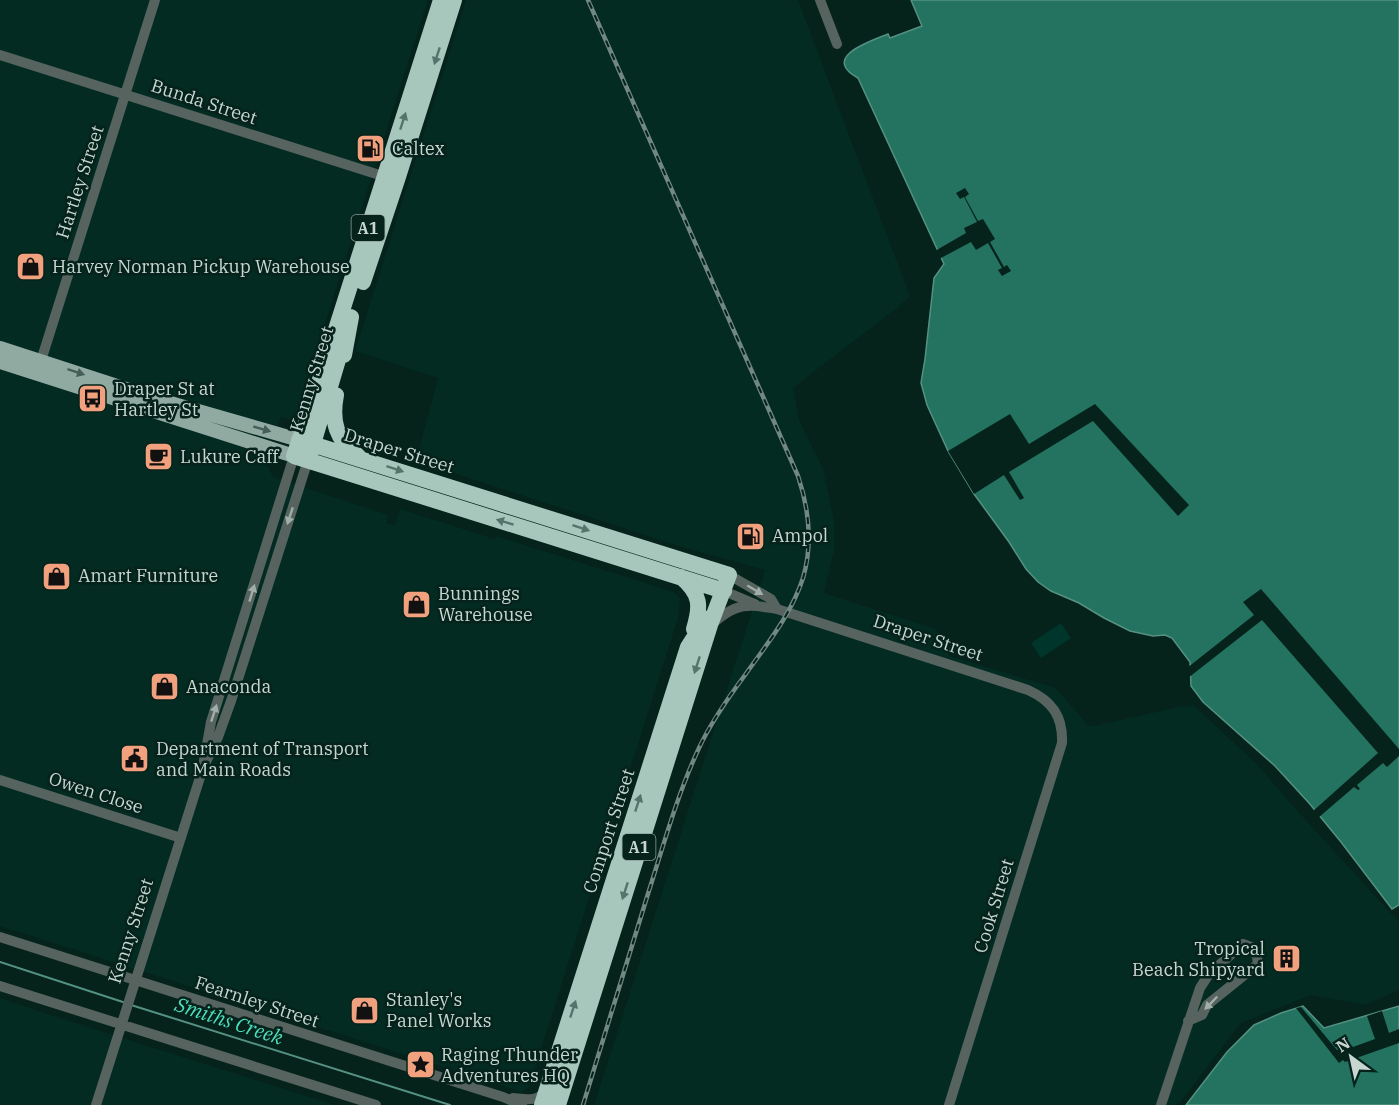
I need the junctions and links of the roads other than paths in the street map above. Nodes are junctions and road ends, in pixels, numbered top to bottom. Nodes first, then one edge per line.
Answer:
1 (155, 0) edge
2 (441, 0) edge
3 (454, 0) edge
4 (820, 0) edge
5 (837, 44) dead end
6 (0, 55) edge
7 (126, 94) junction
8 (391, 178) junction
9 (351, 317) junction
10 (0, 348) edge
11 (0, 362) edge
12 (39, 367) junction
13 (304, 450) junction
14 (363, 459) junction
15 (681, 577) junction
16 (722, 582) junction
17 (763, 608) junction
18 (777, 609) junction
19 (710, 625) junction
20 (688, 647) junction
21 (1058, 716) joint
22 (0, 780) edge
23 (181, 837) junction
24 (0, 937) edge
25 (136, 981) junction
26 (0, 986) edge
27 (1188, 1021) junction
28 (121, 1026) junction
29 (582, 1032) junction
30 (503, 1097) junction
31 (547, 1100) edge
32 (96, 1105) edge
33 (375, 1105) edge
34 (522, 1105) edge
35 (558, 1105) edge
36 (949, 1105) edge
37 (1161, 1105) edge

1 - 7 street, Hartley Street
8 -> 2 highway, Kenny Street / A1
3 -> 8 highway, Kenny Street / A1
4 - 5 street
6 - 7 street, Bunda Street
7 - 8 street, Bunda Street
7 - 12 street, Hartley Street
8 - 9 highway, Kenny Street / A1
8 - 13 highway, Kenny Street / A1
9 - 13 highway, Kenny Street / A1
9 - 14 highway
10 - 12 main road, Draper Street
11 - 12 main road, Draper Street
12 - 13 main road, Draper Street
13 - 14 highway, Draper Street
15 -> 13 highway, Draper Street
13 - 23 street, Kenny Street
14 -> 16 highway, Draper Street
15 - 16 highway, Draper Street
15 - 20 highway
16 - 17 street, Draper Street
16 -> 18 street, Draper Street
16 - 19 highway, Comport Street / A1
16 - 20 highway, Comport Street / A1
17 - 18 street, Draper Street
17 - 19 street, Draper Street
18 - 21 street, Draper Street
19 -> 29 highway, Comport Street / A1
31 -> 20 highway, Comport Street / A1
21 - 36 street, Cook Street
22 - 23 street, Owen Close
23 - 25 street, Kenny Street
24 - 25 street, Fearnley Street
25 - 28 street, Kenny Street
25 - 30 street, Fearnley Street
26 - 28 street
27 -> 27 street
27 - 37 street
28 - 32 street, Kenny Street
28 - 33 street
29 - 31 street
29 - 35 highway, Comport Street / A1
30 - 31 street, Fearnley Street
30 - 34 street, Fearnley Street

